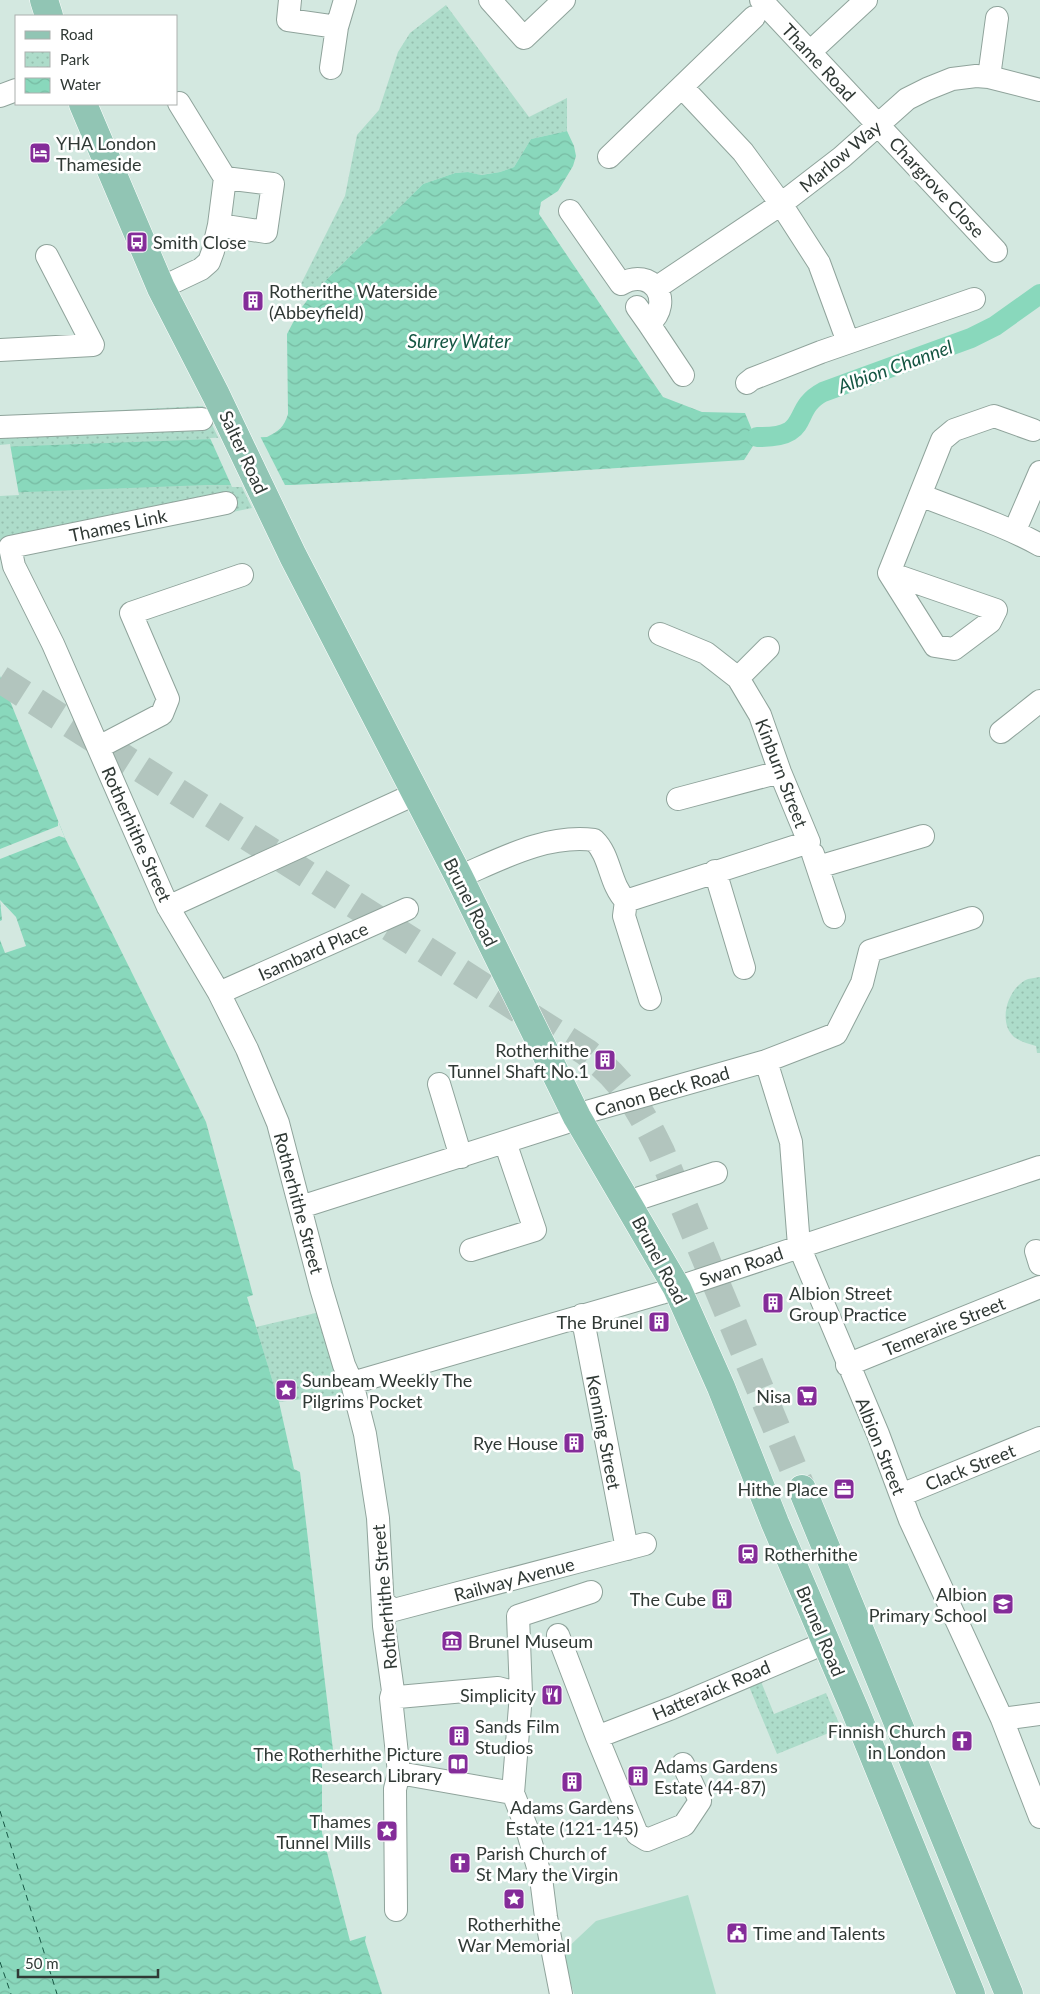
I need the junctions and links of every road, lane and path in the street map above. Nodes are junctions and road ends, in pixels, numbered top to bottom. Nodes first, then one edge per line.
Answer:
1 (44, 0) edge
2 (290, 0) edge
3 (345, 0) edge
4 (490, 0) edge
5 (564, 0) edge
6 (866, 0) edge
7 (757, 8) edge
8 (49, 15) edge
9 (997, 18) dead end
10 (337, 27) junction
11 (810, 52) junction
12 (331, 68) dead end
13 (989, 77) junction
14 (682, 87) junction
15 (15, 90) edge
16 (1040, 90) edge
17 (0, 96) edge
18 (179, 103) dead end
19 (82, 105) edge
20 (878, 124) junction
21 (609, 157) dead end
22 (225, 178) junction
23 (781, 204) junction
24 (570, 211) dead end
25 (218, 225) junction
26 (996, 250) dead end
27 (46, 256) dead end
28 (161, 288) junction
29 (656, 288) junction
30 (974, 299) dead end
31 (635, 303) junction
32 (848, 342) junction
33 (0, 350) edge
34 (683, 376) dead end
35 (747, 383) dead end
36 (202, 419) dead end
37 (0, 426) edge
38 (1033, 430) dead end
39 (1040, 472) edge
40 (920, 495) junction
41 (226, 503) dead end
42 (1014, 530) junction
43 (1040, 545) edge
44 (10, 547) joint
45 (889, 573) dead end
46 (242, 576) dead end
47 (660, 634) dead end
48 (768, 648) dead end
49 (738, 678) junction
50 (1039, 703) edge
51 (1001, 732) dead end
52 (99, 747) junction
53 (780, 772) junction
54 (415, 794) junction
55 (678, 799) dead end
56 (923, 836) dead end
57 (809, 842) junction
58 (818, 867) junction
59 (715, 871) junction
60 (459, 877) junction
61 (626, 900) junction
62 (168, 908) junction
63 (407, 909) dead end
64 (834, 917) dead end
65 (972, 918) dead end
66 (744, 968) dead end
67 (219, 993) junction
68 (650, 999) dead end
69 (766, 1061) junction
70 (439, 1084) dead end
71 (577, 1117) junction
72 (505, 1142) junction
73 (461, 1157) junction
74 (1040, 1167) edge
75 (716, 1174) dead end
76 (628, 1202) junction
77 (301, 1210) junction
78 (799, 1246) junction
79 (471, 1250) dead end
80 (1040, 1287) edge
81 (677, 1288) junction
82 (582, 1315) junction
83 (848, 1366) junction
84 (352, 1382) junction
85 (1040, 1438) edge
86 (802, 1489) tunnel mouth
87 (901, 1495) junction
88 (636, 1546) joint
89 (591, 1592) dead end
90 (384, 1603) junction
91 (558, 1635) dead end
92 (825, 1643) junction
93 (392, 1694) junction
94 (521, 1694) junction
95 (1040, 1714) edge
96 (1002, 1719) junction
97 (597, 1737) junction
98 (683, 1764) dead end
99 (399, 1773) junction
100 (513, 1793) junction
101 (1040, 1817) edge
102 (396, 1910) dead end
103 (562, 1994) edge
104 (971, 1994) edge
105 (1009, 1994) edge

1 - 8 main road
2 - 10 street
3 - 10 street
4 - 5 street
6 - 11 street
7 - 11 street, Thame Road
7 - 14 street
9 - 13 street
10 - 12 street
11 - 20 street, Thame Road
13 - 16 street, Marlow Way
13 - 20 street, Marlow Way
14 - 21 street
14 - 23 street
15 - 17 street
18 - 22 street
19 - 28 main road, Salter Road
20 - 23 street, Marlow Way
20 - 26 street, Chargrove Close
22 - 25 street
22 - 25 street
23 - 29 street, Marlow Way
23 - 32 street
24 - 31 street
25 - 28 street
27 - 33 street
28 - 54 main road, Salter Road
29 - 31 street
29 - 31 street
30 - 32 street
31 - 34 street
32 - 35 street
36 - 37 street
38 - 40 street
39 - 42 street
40 - 42 street
40 - 45 street
41 - 44 street, Thames Link
42 - 43 street
44 - 52 street, Rotherhithe Street
46 - 52 street
47 - 49 street
48 - 49 street
49 - 53 street, Kinburn Street
50 - 51 street
52 - 62 street, Rotherhithe Street
53 - 55 street
53 - 57 street, Kinburn Street
54 - 60 main road, Brunel Road
54 - 62 street
56 - 58 street
57 - 58 street
57 - 59 street, Kinburn Street
58 - 64 street
59 - 61 street, Kinburn Street
59 - 66 street
60 - 61 street
60 - 71 main road, Brunel Road
61 - 68 street
62 - 67 street, Rotherhithe Street
63 - 67 street, Isambard Place
65 - 69 street, Canon Beck Road
67 - 77 street, Rotherhithe Street
69 - 71 street, Canon Beck Road
69 - 78 street, Albion Street
70 - 73 street
71 - 72 street, Canon Beck Road
71 - 76 main road, Brunel Road
72 - 73 street, Canon Beck Road
72 - 79 street
73 - 77 street, Canon Beck Road
74 - 78 street, Swan Road
75 - 76 street
76 - 81 main road, Brunel Road
77 - 84 street, Rotherhithe Street
78 - 81 street, Swan Road
78 - 83 street, Albion Street
80 - 83 street, Temeraire Street
81 - 82 street, Swan Road
81 - 92 main road, Brunel Road
82 - 84 street, Swan Road
82 - 88 street, Kenning Street
83 - 87 street, Albion Street
84 - 90 street, Rotherhithe Street
85 - 87 street, Clack Street
86 - 105 main road
87 - 96 street, Albion Street
88 - 90 street, Railway Avenue
89 - 94 street
90 - 93 street, Rotherhithe Street
91 - 97 street
92 - 97 street, Hatteraick Road
92 - 104 main road, Brunel Road
93 - 94 street
93 - 99 street, Rotherhithe Street
94 - 100 street
95 - 96 street
96 - 101 street, Albion Street
97 - 98 street
99 - 100 street
99 - 102 street, Rotherhithe Street
100 - 103 street

